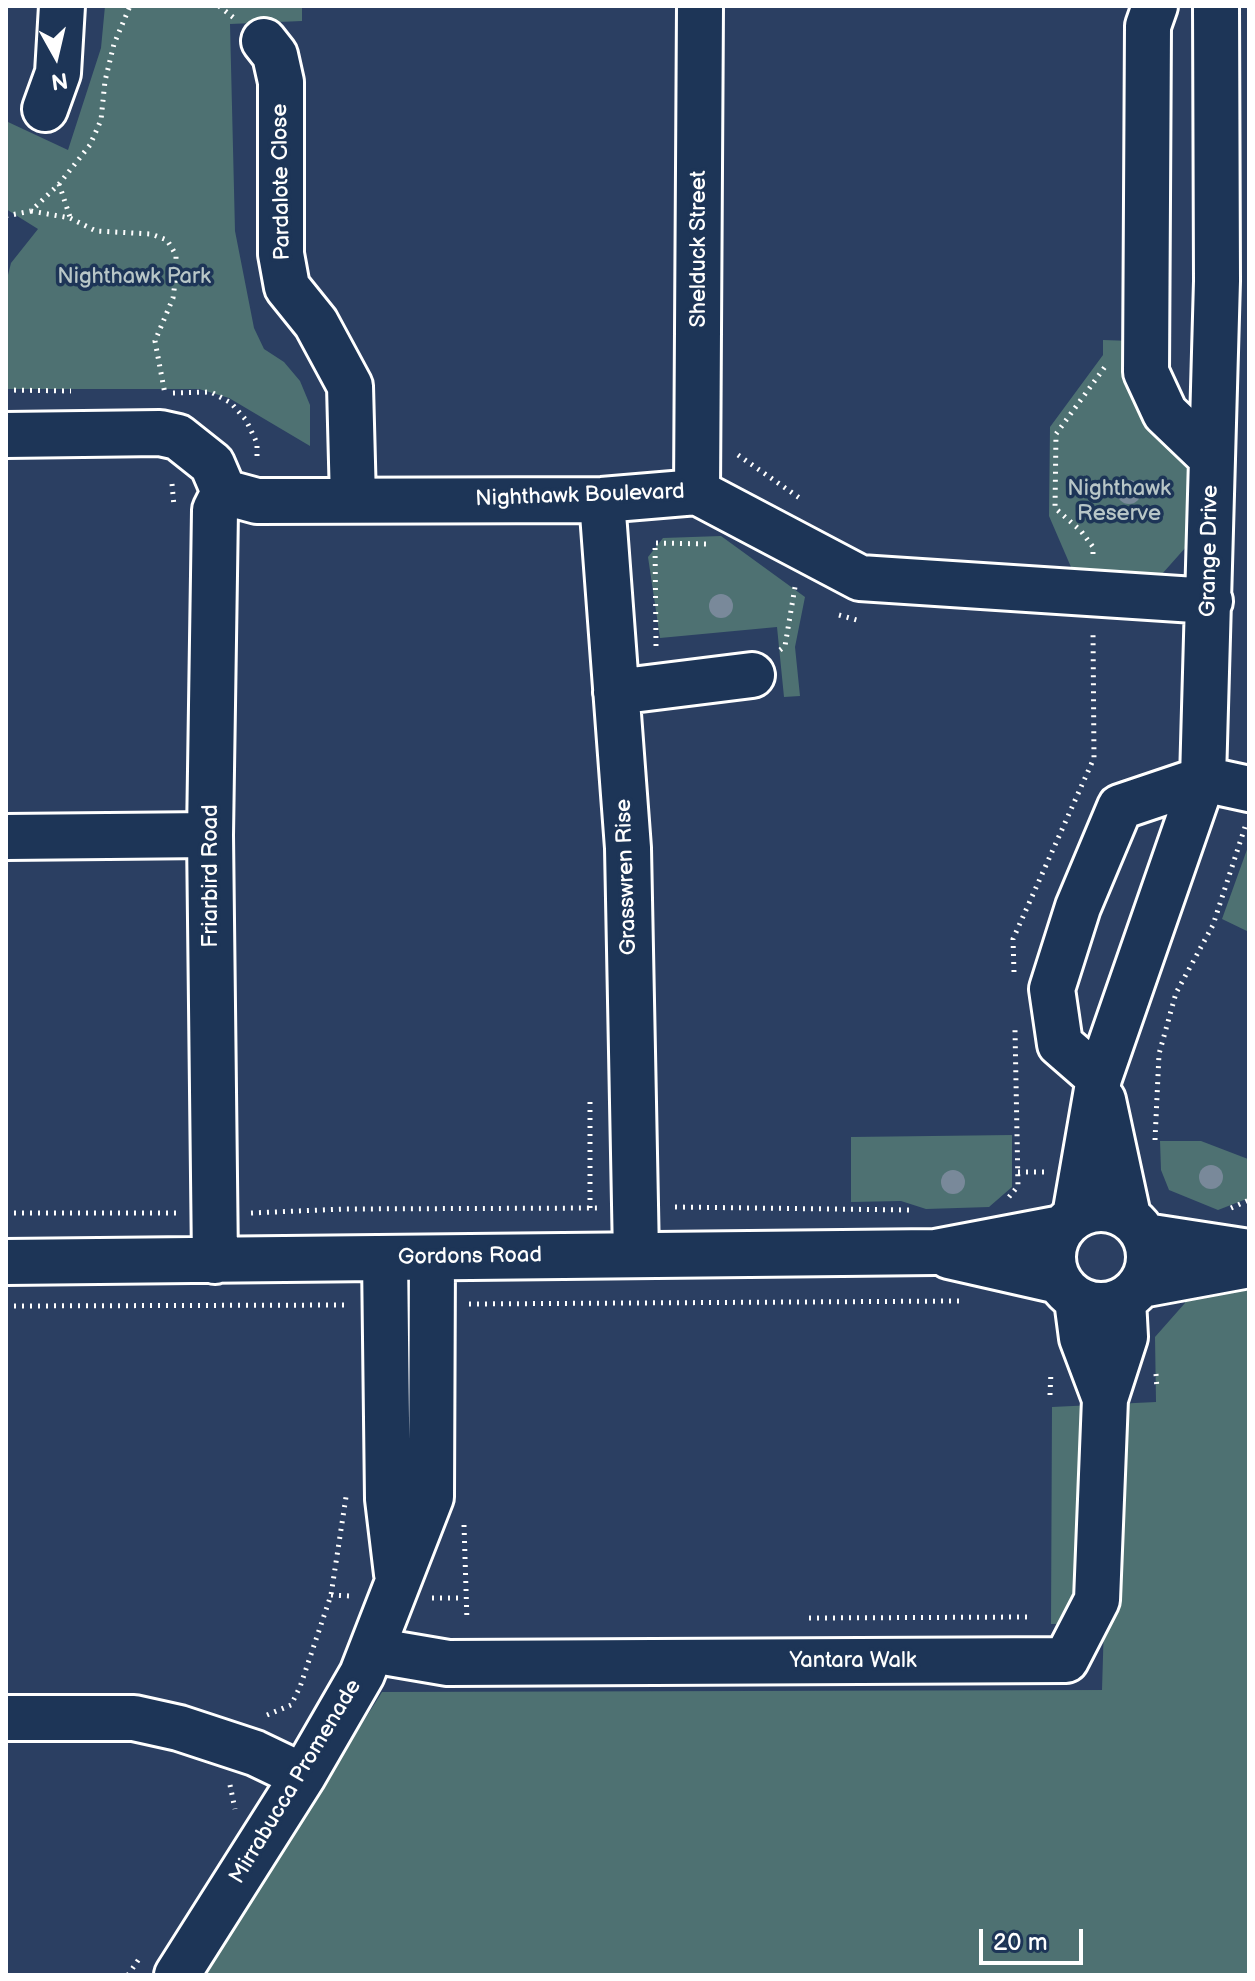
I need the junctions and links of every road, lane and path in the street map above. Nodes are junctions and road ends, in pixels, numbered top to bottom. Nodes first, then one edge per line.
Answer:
1 (62, 6) edge
2 (700, 6) edge
3 (1155, 6) edge
4 (1216, 6) edge
5 (1249, 6) edge
6 (264, 41) dead end
7 (1216, 59) junction
8 (45, 109) dead end
9 (59, 184) dead end
10 (31, 211) dead end
11 (70, 218) junction
12 (1233, 280) edge
13 (1111, 360) dead end
14 (6, 390) edge
15 (86, 392) dead end
16 (158, 406) junction
17 (6, 435) edge
18 (738, 441) dead end
19 (1212, 458) junction
20 (271, 463) dead end
21 (224, 492) junction
22 (697, 492) junction
23 (353, 500) junction
24 (602, 500) junction
25 (810, 505) dead end
26 (174, 515) dead end
27 (724, 546) dead end
28 (784, 579) dead end
29 (795, 586) junction
30 (808, 595) dead end
31 (1210, 601) junction
32 (834, 612) dead end
33 (1094, 614) junction
34 (862, 621) dead end
35 (1077, 634) dead end
36 (752, 675) joint
37 (636, 688) junction
38 (1203, 779) junction
39 (1248, 804) edge
40 (210, 835) junction
41 (6, 837) edge
42 (1014, 985) dead end
43 (1015, 1016) dead end
44 (1099, 1078) junction
45 (590, 1083) dead end
46 (1155, 1141) dead end
47 (1003, 1204) dead end
48 (215, 1207) junction
49 (635, 1207) junction
50 (463, 1208) junction
51 (590, 1208) junction
52 (344, 1209) junction
53 (912, 1211) dead end
54 (6, 1213) edge
55 (1068, 1222) junction
56 (1137, 1226) junction
57 (935, 1252) junction
58 (1249, 1252) edge
59 (652, 1255) junction
60 (366, 1258) junction
61 (447, 1258) junction
62 (196, 1261) junction
63 (6, 1262) edge
64 (1249, 1265) edge
65 (1068, 1290) junction
66 (1132, 1292) junction
67 (963, 1301) dead end
68 (668, 1303) junction
69 (432, 1305) junction
70 (6, 1306) edge
71 (176, 1306) junction
72 (362, 1311) junction
73 (1105, 1399) junction
74 (347, 1493) dead end
75 (464, 1521) dead end
76 (398, 1580) junction
77 (1029, 1617) dead end
78 (794, 1618) dead end
79 (480, 1621) dead end
80 (372, 1650) junction
81 (265, 1716) dead end
82 (6, 1718) edge
83 (303, 1776) junction
84 (216, 1780) dead end
85 (236, 1807) dead end
86 (177, 1975) edge

1 - 8 street
2 - 22 street, Shelduck Street
3 - 19 street
4 - 7 street, Grange Drive
5 - 7 street
6 - 23 street, Pardalote Close
7 - 12 street, Grange Drive
9 - 11 path
10 - 11 path
11 - 16 path
12 - 19 street, Grange Drive
13 - 33 path
14 - 15 path
16 - 17 street
16 - 20 path
16 - 21 street
16 - 26 path
18 - 25 path
19 - 31 street, Grange Drive
21 - 23 street, Nighthawk Boulevard
21 - 40 street, Friarbird Road
22 - 24 street, Nighthawk Boulevard
22 - 33 street, Nighthawk Boulevard
23 - 24 street, Nighthawk Boulevard
24 - 37 street, Grasswren Rise
27 - 37 path
28 - 29 path
29 - 30 path
29 - 36 path
31 - 33 street, Nighthawk Boulevard
31 - 38 street, Grange Drive
32 - 34 path
33 - 35 path
33 - 42 path
36 - 37 street
37 - 49 street, Grasswren Rise
38 - 39 street
38 - 44 street, Grange Drive
38 - 44 street
39 - 46 path
40 - 41 street
40 - 48 street, Friarbird Road
43 - 47 path
44 - 55 street, Grange Drive
44 - 56 street
45 - 51 path
48 - 52 path
48 - 54 path
48 - 62 street, Friarbird Road
48 - 62 path
49 - 51 path
49 - 53 path
49 - 59 street, Grasswren Rise
50 - 51 path
50 - 52 path
50 - 61 path
52 - 60 path
55 - 56 street
55 - 57 street, Gordons Road
55 - 65 street
56 - 58 street
56 - 66 street
57 - 59 street, Gordons Road
57 - 65 street, Gordons Road
59 - 61 street, Gordons Road
59 - 68 path
60 - 61 street, Gordons Road
60 - 62 street, Gordons Road
60 - 72 street, Mirrabucca Promenade
60 - 72 path
61 - 69 street, Mirrabucca Promenade
62 - 63 street, Gordons Road
62 - 71 path
64 - 66 street
65 - 66 street
65 - 73 street, Yantara Walk
66 - 73 street, Yantara Walk
67 - 68 path
68 - 69 path
69 - 76 street, Mirrabucca Promenade
70 - 71 path
71 - 72 path
72 - 76 street, Mirrabucca Promenade
73 - 80 street, Yantara Walk
74 - 81 path
75 - 79 path
76 - 80 street, Mirrabucca Promenade
77 - 78 path
80 - 83 street, Mirrabucca Promenade
82 - 83 street
83 - 86 street, Mirrabucca Promenade
84 - 85 path

